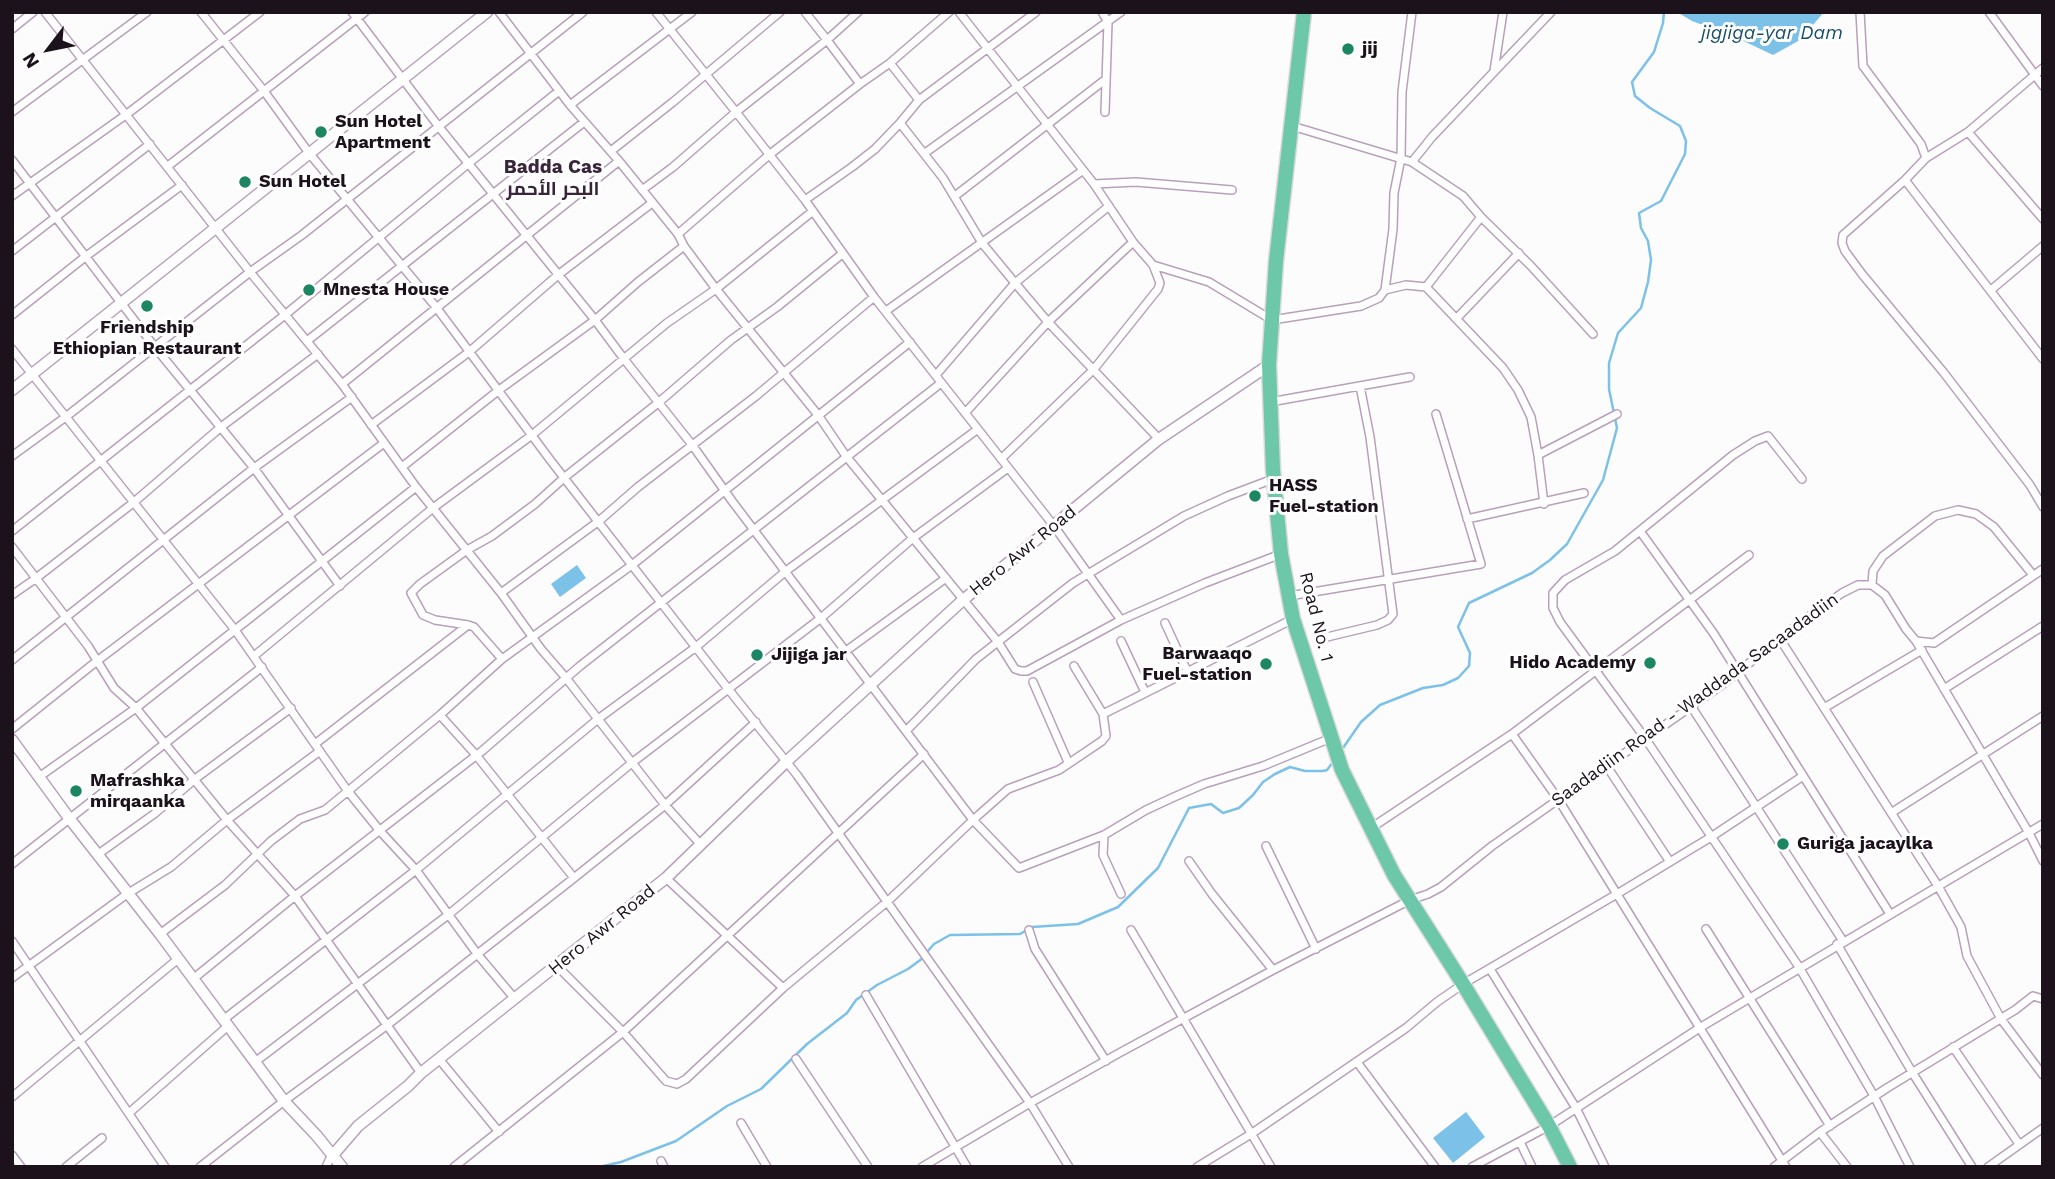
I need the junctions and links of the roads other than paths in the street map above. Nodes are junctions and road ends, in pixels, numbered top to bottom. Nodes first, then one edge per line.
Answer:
1 (33, 12) edge
2 (45, 12) edge
3 (147, 12) edge
4 (201, 12) edge
5 (261, 12) edge
6 (365, 12) edge
7 (487, 12) edge
8 (499, 12) edge
9 (583, 12) edge
10 (656, 12) edge
11 (692, 12) edge
12 (780, 12) edge
13 (804, 12) edge
14 (858, 12) edge
15 (949, 12) edge
16 (959, 12) edge
17 (1035, 12) edge
18 (1102, 12) edge
19 (1121, 12) edge
20 (1304, 12) edge
21 (1412, 12) edge
22 (1503, 12) edge
23 (1552, 12) edge
24 (1860, 12) edge
25 (1989, 12) edge
26 (354, 15) edge
27 (1108, 22) junction
28 (12, 29) edge
29 (669, 29) junction
30 (223, 39) junction
31 (827, 40) junction
32 (987, 48) junction
33 (531, 54) junction
34 (83, 59) junction
35 (890, 63) junction
36 (2043, 68) edge
37 (1494, 72) junction
38 (705, 74) junction
39 (2034, 76) junction
40 (402, 78) junction
41 (1106, 79) junction
42 (860, 84) junction
43 (1018, 86) junction
44 (2043, 86) edge
45 (264, 91) junction
46 (559, 91) junction
47 (919, 100) junction
48 (570, 105) junction
49 (12, 112) edge
50 (736, 112) junction
51 (1105, 113) dead end
52 (127, 114) junction
53 (584, 122) junction
54 (900, 123) junction
55 (1049, 125) junction
56 (1292, 125) junction
57 (439, 127) junction
58 (1968, 132) junction
59 (150, 144) junction
60 (611, 151) junction
61 (309, 153) junction
62 (925, 153) junction
63 (769, 155) junction
64 (1401, 158) junction
65 (1926, 158) junction
66 (12, 160) edge
67 (619, 161) junction
68 (1412, 162) junction
69 (469, 163) junction
70 (168, 166) junction
71 (1082, 170) junction
72 (1905, 180) junction
73 (30, 183) junction
74 (1094, 184) junction
75 (182, 185) junction
76 (642, 190) junction
77 (1231, 190) dead end
78 (493, 193) junction
79 (12, 196) edge
80 (955, 196) junction
81 (347, 198) junction
82 (805, 200) junction
83 (652, 203) junction
84 (1109, 206) junction
85 (813, 211) junction
86 (56, 218) junction
87 (1481, 218) junction
88 (2043, 219) edge
89 (216, 228) junction
90 (678, 234) junction
91 (527, 236) junction
92 (380, 238) junction
93 (1133, 242) junction
94 (982, 243) junction
95 (684, 246) junction
96 (2043, 246) edge
97 (12, 251) edge
98 (1519, 253) junction
99 (842, 254) junction
100 (85, 257) junction
101 (1153, 265) junction
102 (403, 267) junction
103 (250, 271) junction
104 (558, 275) junction
105 (1015, 283) junction
106 (1426, 287) junction
107 (716, 289) junction
108 (1385, 290) junction
109 (1991, 290) junction
110 (874, 297) junction
111 (122, 303) junction
112 (436, 307) junction
113 (887, 311) junction
114 (286, 314) junction
115 (12, 315) edge
116 (1457, 318) junction
117 (595, 320) junction
118 (1272, 320) junction
119 (1048, 322) junction
120 (748, 328) junction
121 (1593, 334) dead end
122 (307, 341) junction
123 (910, 342) junction
124 (154, 346) junction
125 (12, 349) edge
126 (469, 352) junction
127 (318, 354) junction
128 (624, 359) junction
129 (2043, 359) edge
130 (1269, 365) junction
131 (1094, 369) junction
132 (784, 371) junction
133 (32, 374) junction
134 (936, 375) junction
135 (1410, 377) dead end
136 (941, 383) junction
137 (342, 384) junction
138 (1360, 386) junction
139 (12, 390) edge
140 (190, 390) junction
141 (499, 390) junction
142 (352, 397) junction
143 (1270, 402) junction
144 (658, 403) junction
145 (965, 413) junction
146 (1436, 414) dead end
147 (1617, 414) dead end
148 (818, 415) junction
149 (67, 416) junction
150 (371, 425) junction
151 (221, 427) junction
152 (978, 429) junction
153 (532, 435) junction
154 (1159, 439) junction
155 (384, 443) junction
156 (692, 446) junction
157 (1538, 455) junction
158 (12, 456) edge
159 (846, 456) junction
160 (1001, 459) junction
161 (101, 460) junction
162 (402, 467) junction
163 (254, 468) junction
164 (1008, 468) junction
165 (565, 477) junction
166 (1274, 479) junction
167 (1802, 479) dead end
168 (416, 487) junction
169 (725, 490) junction
170 (1584, 493) dead end
171 (882, 500) junction
172 (133, 503) junction
173 (1544, 504) junction
174 (2043, 507) edge
175 (433, 508) junction
176 (288, 515) junction
177 (1467, 519) junction
178 (599, 521) junction
179 (1054, 526) junction
180 (755, 530) junction
181 (12, 531) edge
182 (1640, 531) junction
183 (913, 538) junction
184 (163, 540) junction
185 (12, 547) edge
186 (467, 550) junction
187 (1282, 554) junction
188 (1749, 555) dead end
189 (323, 561) junction
190 (632, 565) junction
191 (2043, 569) edge
192 (786, 571) junction
193 (1089, 575) junction
194 (2034, 575) junction
195 (946, 578) junction
196 (35, 579) junction
197 (1389, 579) junction
198 (199, 584) junction
199 (1872, 585) junction
200 (340, 586) junction
201 (501, 593) junction
202 (12, 595) edge
203 (1289, 596) junction
204 (963, 600) junction
205 (1689, 600) junction
206 (662, 602) junction
207 (66, 617) junction
208 (821, 618) junction
209 (1293, 619) junction
210 (1121, 620) junction
211 (1165, 623) dead end
212 (468, 625) junction
213 (2043, 626) edge
214 (235, 630) junction
215 (532, 636) junction
216 (1327, 637) dead end
217 (1780, 639) junction
218 (1121, 641) dead end
219 (1916, 641) junction
220 (998, 642) junction
221 (696, 647) junction
222 (1922, 650) junction
223 (846, 651) junction
224 (254, 656) junction
225 (502, 659) junction
226 (12, 660) edge
227 (97, 661) junction
228 (1074, 666) dead end
229 (262, 667) junction
230 (1597, 670) junction
231 (1738, 672) junction
232 (1188, 673) junction
233 (566, 678) junction
234 (1033, 682) dead end
235 (871, 684) junction
236 (1944, 689) junction
237 (729, 690) junction
238 (1145, 692) junction
239 (1691, 706) junction
240 (136, 708) junction
241 (291, 708) junction
242 (1824, 708) junction
243 (1102, 713) junction
244 (440, 715) junction
245 (2043, 716) edge
246 (598, 719) junction
247 (755, 722) junction
248 (12, 729) edge
249 (906, 731) junction
250 (1512, 734) junction
251 (1331, 737) junction
252 (1645, 738) junction
253 (12, 740) edge
254 (166, 744) junction
255 (317, 748) junction
256 (924, 754) junction
257 (1983, 754) junction
258 (476, 755) junction
259 (787, 761) junction
260 (633, 762) junction
261 (1068, 762) junction
262 (1606, 765) junction
263 (39, 776) junction
264 (1803, 776) junction
265 (195, 779) junction
266 (347, 790) junction
267 (508, 795) junction
268 (1558, 799) junction
269 (665, 804) junction
270 (1756, 807) junction
271 (1891, 813) junction
272 (69, 818) junction
273 (227, 820) junction
274 (973, 820) junction
275 (2043, 824) edge
276 (1371, 828) junction
277 (380, 831) junction
278 (839, 832) junction
279 (2029, 833) junction
280 (1104, 835) junction
281 (542, 837) junction
282 (1710, 837) junction
283 (701, 845) junction
284 (1266, 846) dead end
285 (258, 854) junction
286 (97, 855) junction
287 (1189, 861) dead end
288 (2043, 861) edge
289 (1670, 862) junction
290 (12, 864) edge
291 (416, 870) junction
292 (574, 878) junction
293 (666, 878) junction
294 (1938, 886) junction
295 (127, 894) junction
296 (1121, 894) dead end
297 (1617, 894) junction
298 (295, 896) junction
299 (1410, 900) junction
300 (888, 901) junction
301 (1890, 914) junction
302 (448, 915) junction
303 (1706, 929) dead end
304 (1029, 930) dead end
305 (1131, 930) dead end
306 (160, 934) junction
307 (728, 936) junction
308 (326, 940) junction
309 (12, 941) edge
310 (1840, 942) junction
311 (1315, 949) junction
312 (478, 955) junction
313 (178, 959) junction
314 (29, 964) junction
315 (557, 967) junction
316 (1799, 967) junction
317 (1490, 969) junction
318 (1273, 970) junction
319 (12, 978) edge
320 (192, 979) junction
321 (358, 984) junction
322 (1463, 984) junction
323 (783, 988) junction
324 (866, 995) dead end
325 (1749, 997) junction
326 (515, 999) junction
327 (2043, 999) edge
328 (2001, 1019) junction
329 (1184, 1020) junction
330 (225, 1023) junction
331 (386, 1026) junction
332 (1701, 1027) junction
333 (623, 1032) junction
334 (80, 1041) junction
335 (1953, 1047) junction
336 (439, 1059) junction
337 (796, 1059) dead end
338 (1106, 1060) junction
339 (255, 1062) junction
340 (1357, 1062) junction
341 (1912, 1072) junction
342 (421, 1073) junction
343 (2043, 1075) edge
344 (1874, 1096) junction
345 (12, 1097) edge
346 (284, 1101) junction
347 (1030, 1102) junction
348 (1576, 1108) junction
349 (129, 1113) junction
350 (741, 1123) dead end
351 (1549, 1126) junction
352 (1830, 1126) junction
353 (2043, 1128) edge
354 (499, 1132) junction
355 (1820, 1132) junction
356 (1251, 1134) junction
357 (102, 1138) dead end
358 (1520, 1142) junction
359 (2019, 1144) junction
360 (955, 1147) junction
361 (333, 1154) junction
362 (12, 1155) edge
363 (1784, 1164) edge
364 (21, 1167) edge
365 (66, 1167) edge
366 (165, 1167) edge
367 (200, 1167) edge
368 (326, 1167) edge
369 (342, 1167) edge
370 (454, 1167) edge
371 (767, 1167) edge
372 (868, 1167) edge
373 (922, 1167) edge
374 (967, 1167) edge
375 (1069, 1167) edge
376 (1197, 1167) edge
377 (1271, 1167) edge
378 (1435, 1167) edge
379 (1472, 1167) edge
380 (1532, 1167) edge
381 (1570, 1167) edge
382 (1605, 1167) edge
383 (1774, 1167) edge
384 (1847, 1167) edge
385 (1910, 1167) edge
386 (1972, 1167) edge
387 (1988, 1167) edge

1 - 28 street
2 - 34 street
3 - 34 street
4 - 30 street
5 - 30 street
6 - 26 street
7 - 40 main road
8 - 33 street
9 - 33 street
10 - 29 street
11 - 29 street
12 - 38 street
13 - 31 street
14 - 31 street
15 - 35 street
16 - 32 street
17 - 32 street
18 - 27 street
19 - 27 street
20 - 56 highway, Road No. 1
21 - 64 street
22 - 37 street
23 - 37 street
24 - 65 street
25 - 39 street
26 - 40 street
26 - 45 street
27 - 41 street
27 - 43 street
29 - 38 street
29 - 48 street
30 - 45 street
30 - 52 street
31 - 42 street
31 - 50 street
32 - 43 street
32 - 47 street
33 - 46 street
33 - 57 street
34 - 49 street
34 - 52 street
35 - 42 street
35 - 47 street
36 - 39 street
37 - 68 street
38 - 50 street
38 - 60 street
39 - 44 street
39 - 58 street
40 - 57 street
40 - 61 main road
41 - 51 street
41 - 55 street
42 - 63 street
43 - 55 street
43 - 62 street
45 - 61 street
45 - 70 street
46 - 48 street
46 - 69 street
47 - 54 street
48 - 53 street
50 - 63 street
50 - 76 street
52 - 59 street
52 - 73 street
53 - 60 street
53 - 78 street
54 - 62 street
54 - 82 street
55 - 71 street
55 - 80 street
56 - 64 street
56 - 118 highway, Road No. 1
57 - 69 street
57 - 81 street
58 - 65 street
58 - 88 street
59 - 70 street
59 - 86 street
60 - 67 street
61 - 81 street
61 - 89 main road
62 - 80 street
63 - 82 street
63 - 90 street
64 - 68 street
64 - 108 street
65 - 72 street
66 - 73 street
67 - 76 street
67 - 91 street
68 - 87 street
69 - 78 street
69 - 92 street
70 - 75 street
71 - 74 street
71 - 94 street
72 - 109 street
72 - 174 street
73 - 79 street
73 - 86 street
74 - 77 street
74 - 84 street
75 - 89 street
75 - 100 street
76 - 83 street
78 - 91 street
78 - 102 street
80 - 94 street
81 - 92 street
81 - 103 street
82 - 85 street
83 - 90 street
83 - 104 street
84 - 93 street
84 - 105 street
85 - 99 street
85 - 107 street
86 - 97 street
86 - 100 street
87 - 98 street
87 - 106 street
89 - 103 street
89 - 111 main road
90 - 95 street
91 - 104 street
91 - 112 street
92 - 102 street
92 - 114 street
93 - 101 street
93 - 119 street
94 - 105 street
94 - 113 street
95 - 107 street
95 - 117 street
96 - 109 street
98 - 116 street
98 - 121 street
99 - 110 street
99 - 120 street
100 - 111 street
100 - 115 street
101 - 118 street
101 - 131 street
102 - 112 street
102 - 122 street
103 - 114 street
103 - 124 street
104 - 117 street
104 - 126 street
105 - 119 street
105 - 134 street
106 - 108 street
106 - 116 street
107 - 120 street
107 - 128 street
108 - 118 street
109 - 129 street
110 - 113 street
110 - 132 street
111 - 124 street
111 - 133 main road
112 - 126 street
112 - 137 street
113 - 123 street
114 - 122 street
114 - 140 street
116 - 157 street
117 - 128 street
117 - 141 street
118 - 130 highway, Road No. 1
119 - 131 street
119 - 145 street
120 - 132 street
120 - 144 street
122 - 127 street
123 - 134 street
123 - 148 street
124 - 140 street
124 - 149 street
125 - 133 street
126 - 141 street
126 - 150 street
127 - 137 street
127 - 151 street
128 - 144 street
128 - 153 street
130 - 143 highway, Road No. 1
130 - 154 main road, Hero Awr Road
131 - 154 street
131 - 160 street
132 - 148 street
132 - 156 street
133 - 139 main road
133 - 149 street
134 - 136 street
135 - 138 street
136 - 145 street
136 - 159 street
137 - 142 street
138 - 143 street
138 - 197 street
140 - 151 street
140 - 161 street
141 - 153 street
141 - 162 street
142 - 150 street
142 - 163 street
143 - 166 highway, Road No. 1
144 - 156 street
144 - 165 street
145 - 152 street
146 - 177 street
147 - 157 street
148 - 159 street
148 - 169 street
149 - 158 street
149 - 161 street
150 - 155 street
151 - 163 street
151 - 172 street
152 - 160 street
152 - 171 street
153 - 165 street
153 - 175 street
154 - 179 main road, Hero Awr Road
155 - 162 street
155 - 176 street
156 - 169 street
156 - 178 street
157 - 173 street
159 - 171 street
159 - 180 street
160 - 164 street
161 - 172 street
161 - 181 street
162 - 168 street
163 - 176 street
163 - 184 street
164 - 179 street
164 - 183 street
165 - 178 street
165 - 186 street
166 - 187 highway, Road No. 1
166 - 193 street
167 - 182 street
168 - 175 street
168 - 189 street
169 - 180 street
169 - 190 street
170 - 173 street
171 - 183 street
171 - 192 street
172 - 184 street
172 - 196 street
173 - 177 street
175 - 186 street
175 - 200 street
176 - 189 street
176 - 198 street
177 - 197 street
178 - 190 street
178 - 201 street
179 - 193 street
179 - 204 main road, Hero Awr Road
180 - 192 street
180 - 206 street
182 - 205 street
182 - 230 street
183 - 195 street
183 - 208 street
184 - 198 street
184 - 207 street
185 - 196 street
186 - 201 street
186 - 212 street
187 - 203 highway, Road No. 1
187 - 210 street
188 - 205 street
189 - 200 street
189 - 214 street
190 - 206 street
190 - 215 street
191 - 194 street
192 - 208 street
192 - 221 street
193 - 210 street
193 - 220 street
194 - 199 street
194 - 219 street
195 - 204 street
195 - 223 street
196 - 202 street
196 - 207 street
197 - 203 street
197 - 216 street
198 - 214 street
198 - 227 street
199 - 217 street, Saadadiin Road - Waddada Sacaadadiin
199 - 219 street
200 - 224 street
201 - 215 street
203 - 209 highway, Road No. 1
204 - 220 street
204 - 235 main road, Hero Awr Road
205 - 230 street
205 - 231 street
206 - 221 street
206 - 233 street
207 - 226 street
207 - 227 street
208 - 223 street
208 - 237 street
209 - 232 street
209 - 251 highway, Road No. 1
210 - 220 street
211 - 232 street
212 - 225 street
212 - 255 street
213 - 236 street
214 - 224 street
214 - 240 street
215 - 225 street
215 - 233 street
217 - 231 street, Saadadiin Road - Waddada Sacaadadiin
217 - 242 street
218 - 238 street
219 - 222 street
220 - 249 street
221 - 237 street
221 - 246 street
222 - 236 street
222 - 242 street
223 - 235 street
224 - 229 street
225 - 244 street
227 - 240 street
227 - 248 street
228 - 243 street
229 - 241 street
229 - 254 street
230 - 250 street
230 - 252 street
231 - 239 street, Saadadiin Road - Waddada Sacaadadiin
231 - 264 street
232 - 238 street
233 - 246 street
233 - 258 street
234 - 261 street
235 - 249 street
235 - 259 main road, Hero Awr Road
236 - 257 street
237 - 247 street
237 - 260 street
238 - 243 street
239 - 252 street, Saadadiin Road - Waddada Sacaadadiin
239 - 270 street
240 - 254 street
240 - 263 street
241 - 255 street
241 - 265 street
242 - 271 street
243 - 261 street
244 - 258 street
244 - 266 street
245 - 257 street
246 - 260 street
246 - 267 street
247 - 259 street
247 - 269 street
249 - 256 street
250 - 268 street
250 - 276 street
251 - 276 highway, Road No. 1
251 - 280 street
252 - 262 street, Saadadiin Road - Waddada Sacaadadiin
252 - 282 street
253 - 263 main road
254 - 265 street
254 - 272 street
255 - 266 street
255 - 273 street
256 - 274 street
256 - 278 street
257 - 271 street
257 - 279 street
258 - 267 street
258 - 277 street
259 - 278 street
259 - 283 main road, Hero Awr Road
260 - 269 street
260 - 281 street
261 - 274 street
262 - 268 street, Saadadiin Road - Waddada Sacaadadiin
262 - 289 street
263 - 272 main road
264 - 270 street
264 - 301 street
265 - 273 street
265 - 286 street
266 - 277 street
266 - 285 street
267 - 281 street
267 - 291 street
268 - 297 street
268 - 299 street, Saadadiin Road - Waddada Sacaadadiin
269 - 283 street
269 - 292 street
270 - 282 street
270 - 310 street
271 - 294 street
272 - 286 main road
272 - 290 street
273 - 285 street
273 - 295 street
274 - 280 street
274 - 300 street
275 - 279 street
276 - 299 highway, Road No. 1
277 - 291 street
277 - 298 street
278 - 300 street
278 - 307 street
279 - 288 street
279 - 294 street
280 - 296 street
281 - 292 street
281 - 302 street
282 - 289 street
282 - 316 street
283 - 293 main road, Hero Awr Road
284 - 311 street
285 - 298 street
285 - 306 street
286 - 295 main road
287 - 318 street
289 - 297 street
291 - 302 street
291 - 308 street
292 - 312 street
293 - 307 street
293 - 315 main road, Hero Awr Road
294 - 301 street
294 - 328 street
295 - 306 main road
295 - 314 street
297 - 317 street
297 - 332 street
298 - 308 street
298 - 320 street
299 - 311 street, Saadadiin Road - Waddada Sacaadadiin
299 - 322 highway, Road No. 1
300 - 323 street
300 - 347 street
301 - 310 street
302 - 312 street
302 - 321 street
303 - 325 street
304 - 338 street
305 - 329 street
306 - 313 main road
307 - 323 street
307 - 333 street
308 - 321 street
308 - 330 street
309 - 314 street
310 - 316 street
310 - 341 street
311 - 318 street, Saadadiin Road - Waddada Sacaadadiin
312 - 326 street
312 - 331 street
313 - 320 main road
313 - 334 street
314 - 319 street
314 - 334 street
315 - 326 main road, Hero Awr Road
315 - 333 street
316 - 325 street
316 - 344 street
317 - 322 street
317 - 348 street
318 - 329 street, Saadadiin Road - Waddada Sacaadadiin
320 - 330 main road
321 - 331 street
321 - 339 street
322 - 340 street
322 - 351 highway, Road No. 1
323 - 333 street
324 - 360 street
325 - 332 street
325 - 352 street
326 - 336 main road, Hero Awr Road
327 - 328 street
328 - 335 street
328 - 343 street
329 - 338 street, Saadadiin Road - Waddada Sacaadadiin
329 - 356 street
330 - 339 main road
330 - 349 street
331 - 342 street
331 - 346 street
332 - 348 street
332 - 363 street
333 - 354 street
334 - 345 street
334 - 349 street
335 - 341 street
335 - 359 street
336 - 342 main road, Hero Awr Road
336 - 354 street
337 - 372 street
338 - 347 street, Saadadiin Road - Waddada Sacaadadiin
339 - 346 main road
340 - 356 street
340 - 378 street
341 - 344 street
341 - 386 street
342 - 361 main road, Hero Awr Road
344 - 352 street
344 - 385 street
346 - 361 main road
346 - 367 street
347 - 360 street, Saadadiin Road - Waddada Sacaadadiin
347 - 375 street
348 - 351 street
348 - 382 street
349 - 366 street
350 - 371 street
351 - 358 street
351 - 381 highway, Road No. 1
352 - 355 street
353 - 359 street
354 - 370 street
355 - 363 street
355 - 384 street
356 - 376 street
356 - 377 street
357 - 365 street
358 - 379 street
358 - 380 street
359 - 387 street
360 - 373 street, Saadadiin Road - Waddada Sacaadadiin
360 - 374 street
361 - 368 street
361 - 369 main road
362 - 364 street
363 - 383 street

